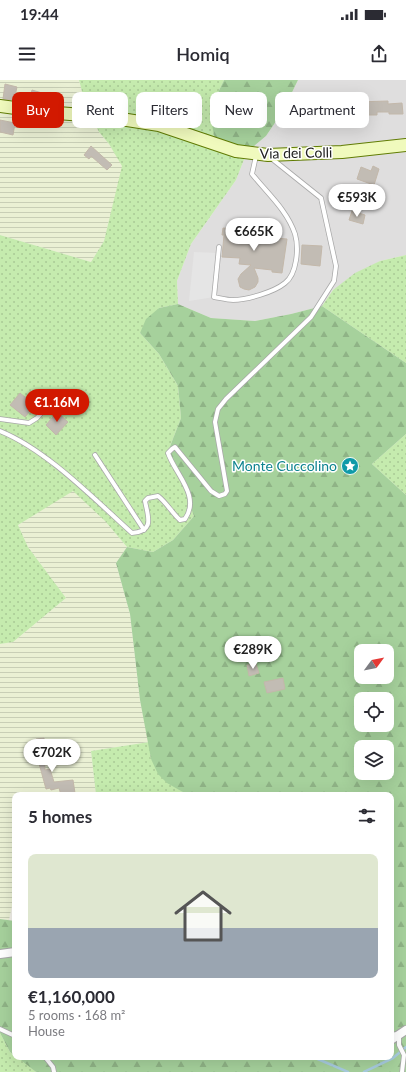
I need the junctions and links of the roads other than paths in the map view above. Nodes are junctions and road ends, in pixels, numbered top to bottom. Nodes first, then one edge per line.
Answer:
1 (0, 106) edge
2 (406, 145) edge
3 (262, 154) junction
4 (219, 246) dead end
5 (44, 410) dead end
6 (0, 419) edge
7 (0, 431) edge
8 (95, 455) dead end
9 (144, 530) junction
10 (12, 953) edge
11 (0, 954) edge
12 (0, 1029) edge
13 (406, 1030) edge
14 (12, 1035) edge
15 (395, 1035) edge
16 (47, 1060) edge
17 (54, 1072) edge
18 (402, 1072) edge

1 - 3 main road, Via dei Colli
2 - 3 main road, Via dei Colli
3 - 4 lane
3 - 9 lane
5 - 6 lane
7 - 9 lane
8 - 9 lane
10 - 11 street
12 - 14 lane
13 - 15 street
15 - 18 lane
16 - 17 lane

